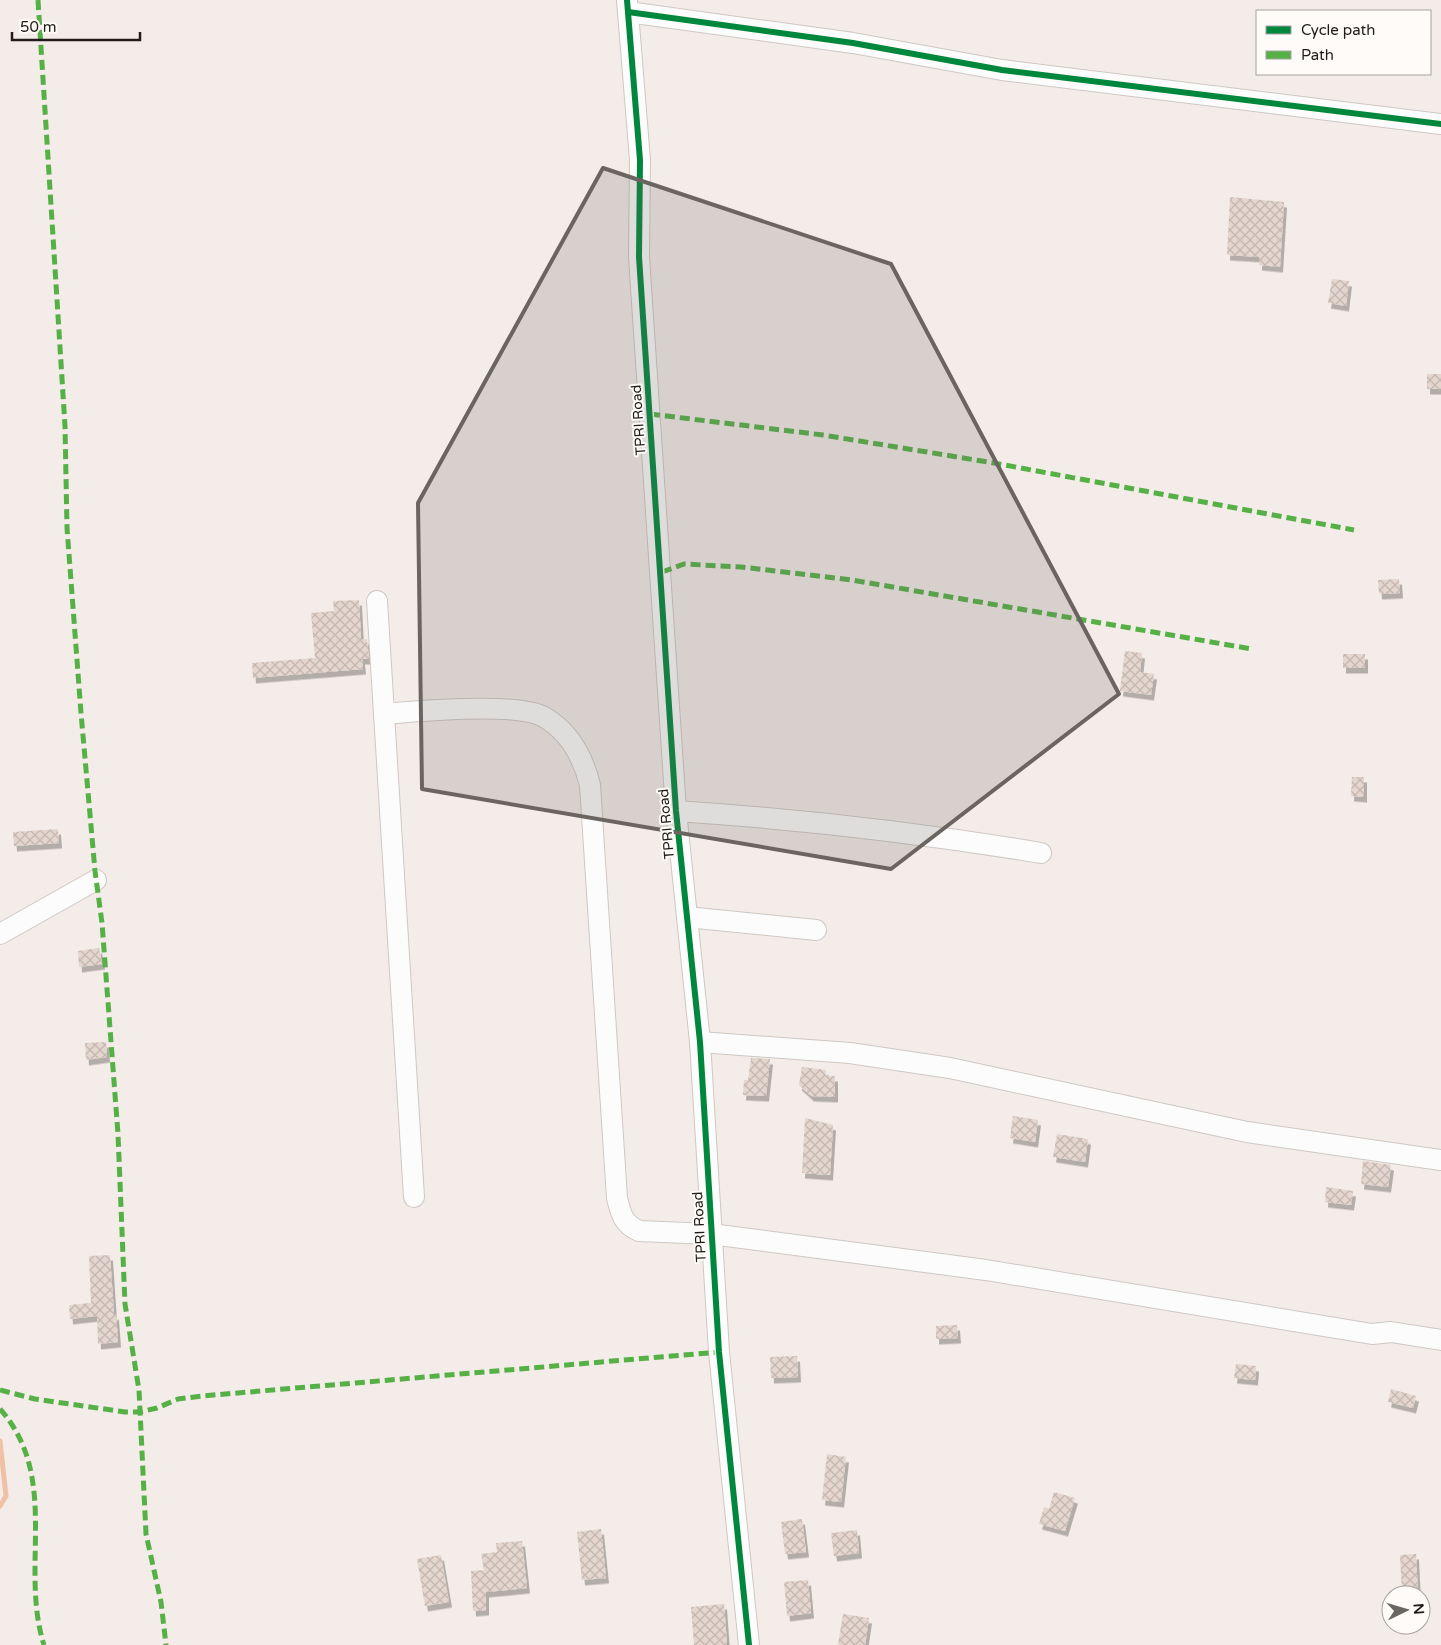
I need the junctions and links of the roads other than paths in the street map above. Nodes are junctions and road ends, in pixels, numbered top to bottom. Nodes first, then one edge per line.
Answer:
1 (627, 6) edge
2 (1441, 124) edge
3 (377, 601) dead end
4 (384, 714) junction
5 (676, 811) junction
6 (1041, 853) dead end
7 (96, 880) dead end
8 (687, 917) junction
9 (816, 930) dead end
10 (0, 934) edge
11 (700, 1042) junction
12 (1441, 1160) edge
13 (414, 1198) dead end
14 (712, 1234) junction
15 (1441, 1340) edge
16 (749, 1645) edge

1 - 2 street
1 - 5 street, TPRI Road
3 - 4 street
4 - 13 street
4 - 14 street
5 - 6 street
5 - 8 street, TPRI Road
7 - 10 street
8 - 9 street
8 - 11 street, TPRI Road
11 - 12 street
11 - 14 street, TPRI Road
14 - 15 street
14 - 16 street, TPRI Road

